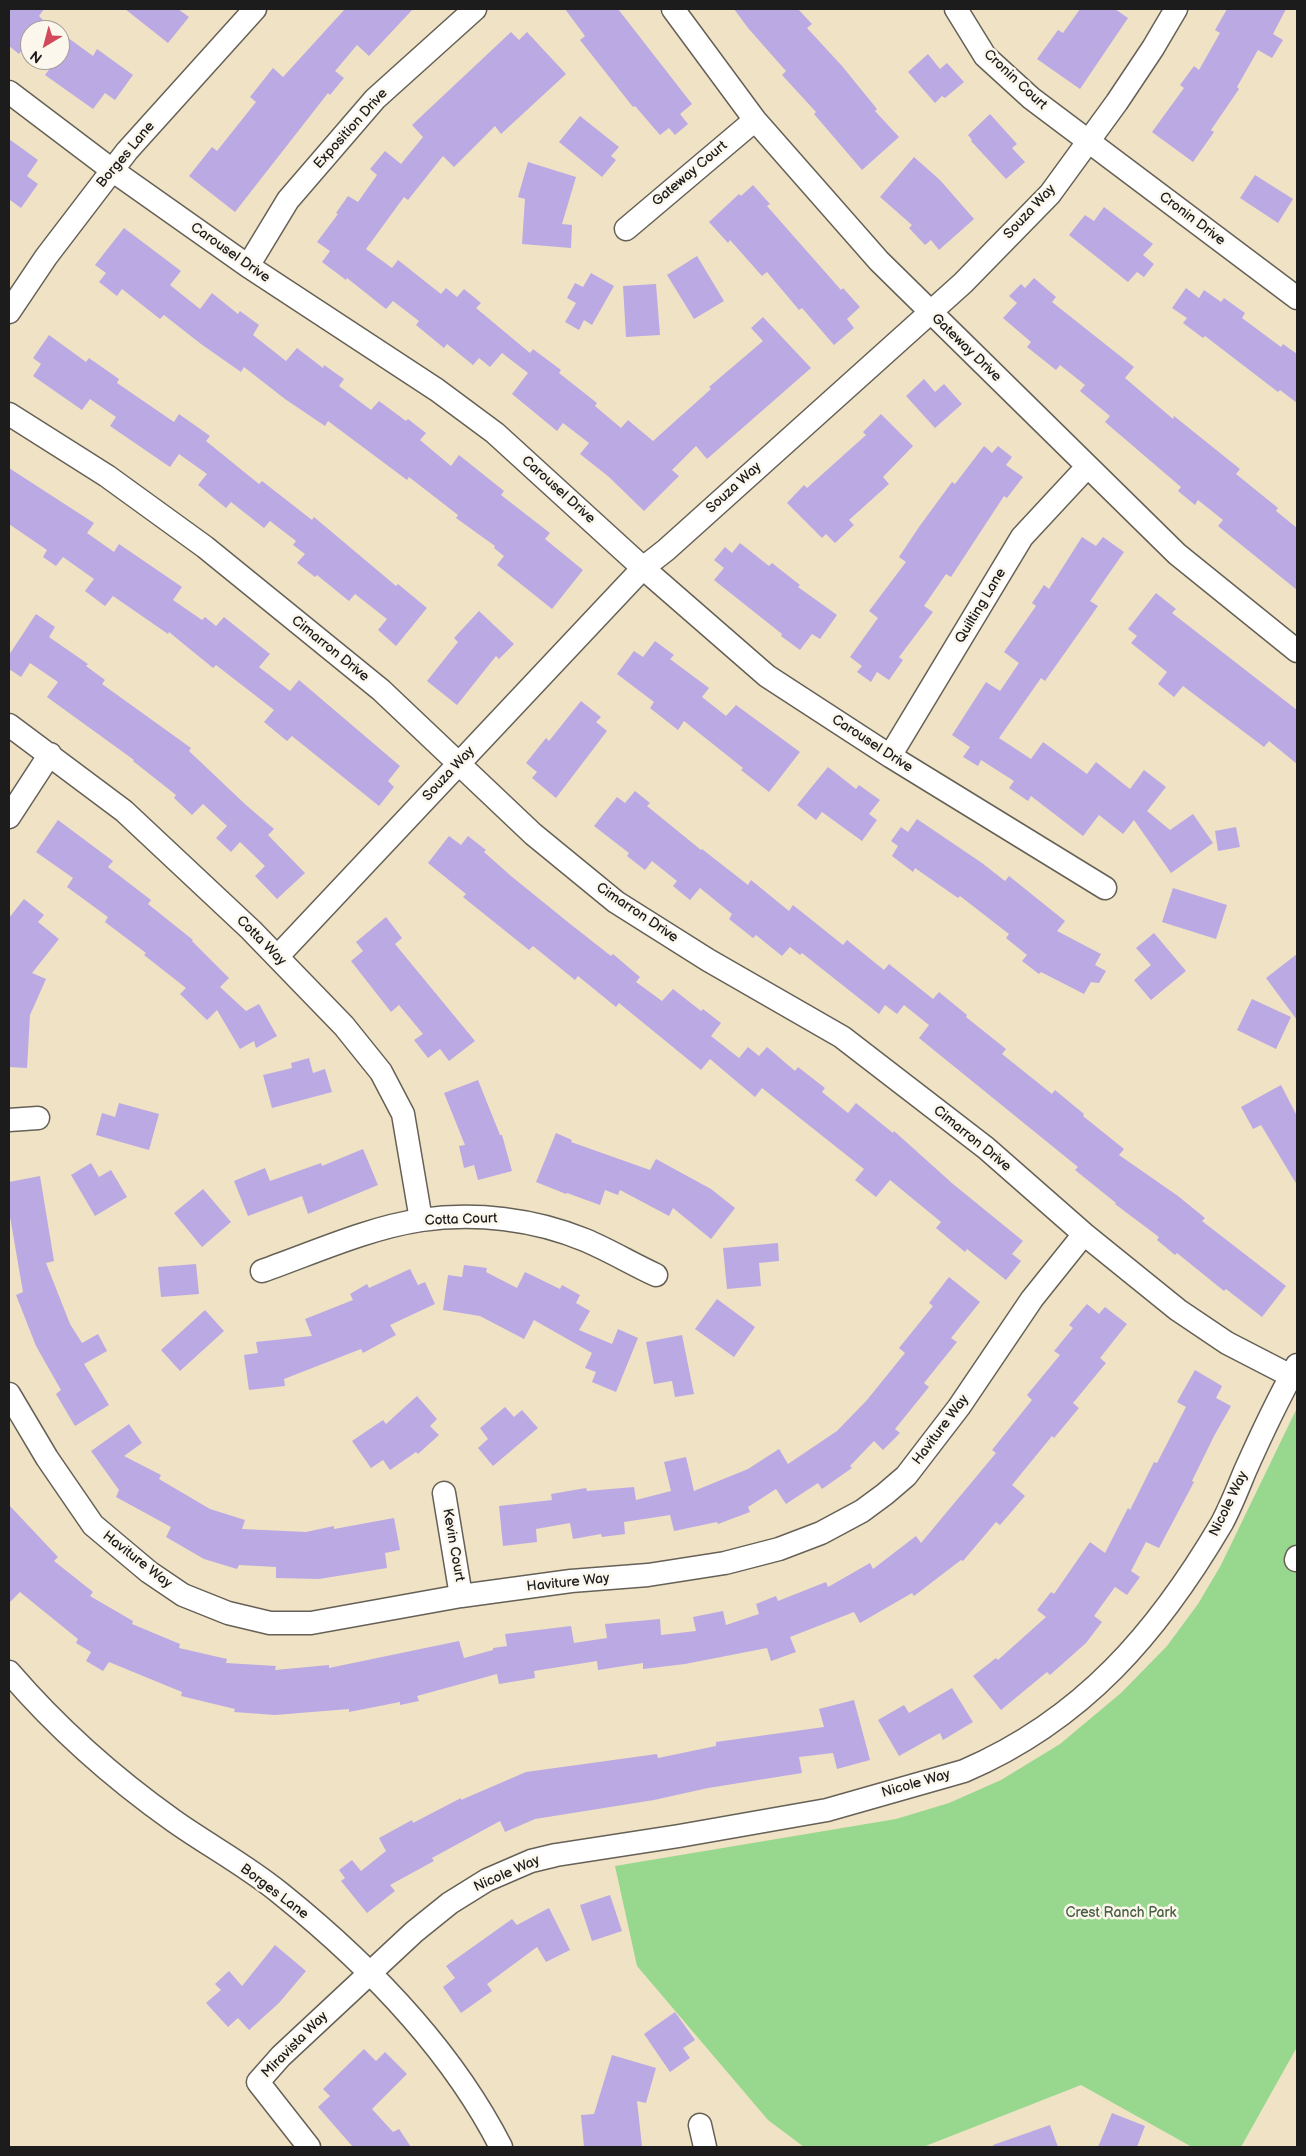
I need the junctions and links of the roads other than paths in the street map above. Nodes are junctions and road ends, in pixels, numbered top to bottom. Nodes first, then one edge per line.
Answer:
1 (255, 9) edge
2 (475, 9) edge
3 (673, 9) edge
4 (956, 9) edge
5 (1176, 9) edge
6 (9, 92) edge
7 (755, 120) junction
8 (1088, 140) junction
9 (112, 170) junction
10 (626, 229) dead end
11 (248, 266) junction
12 (1297, 298) edge
13 (9, 312) edge
14 (929, 312) junction
15 (9, 414) edge
16 (1087, 466) junction
17 (643, 568) junction
18 (1297, 651) edge
19 (9, 725) edge
20 (50, 754) junction
21 (890, 756) junction
22 (458, 764) junction
23 (9, 817) edge
24 (1105, 888) dead end
25 (278, 957) junction
26 (38, 1118) dead end
27 (9, 1120) edge
28 (421, 1220) junction
29 (1084, 1234) junction
30 (262, 1271) dead end
31 (656, 1276) dead end
32 (1294, 1370) edge
33 (9, 1394) edge
34 (444, 1493) dead end
35 (462, 1596) junction
36 (9, 1672) edge
37 (370, 1972) junction
38 (700, 2126) dead end
39 (309, 2147) edge
40 (501, 2147) edge
41 (705, 2147) edge

1 - 9 street, Borges Lane
2 - 11 street, Exposition Drive
3 - 7 street, Gateway Drive
4 - 8 street, Cronin Court
5 - 8 street, Souza Way
6 - 9 street, Carousel Drive
7 - 10 street, Gateway Court
7 - 14 street, Gateway Drive
8 - 12 street, Cronin Drive
8 - 14 street, Souza Way
9 - 11 street, Carousel Drive
9 - 13 street, Borges Lane
11 - 17 street, Carousel Drive
14 - 16 street, Gateway Drive
14 - 17 street, Souza Way
15 - 22 street, Cimarron Drive
16 - 18 street, Gateway Drive
16 - 21 street, Quilting Lane
17 - 21 street, Carousel Drive
17 - 22 street, Souza Way
19 - 20 street, Cotta Way
20 - 23 street
20 - 25 street, Cotta Way
21 - 24 street, Carousel Drive
22 - 25 street, Souza Way
22 - 29 street, Cimarron Drive
25 - 28 street, Cotta Way
26 - 27 street
28 - 30 street, Cotta Court
28 - 31 street, Cotta Court
29 - 32 street, Cimarron Drive
29 - 35 street, Haviture Way
32 - 37 street, Nicole Way
33 - 35 street, Haviture Way
34 - 35 street, Kevin Court
36 - 37 street, Borges Lane
37 - 39 street, Miravista Way
37 - 40 street, Borges Lane
38 - 41 street

